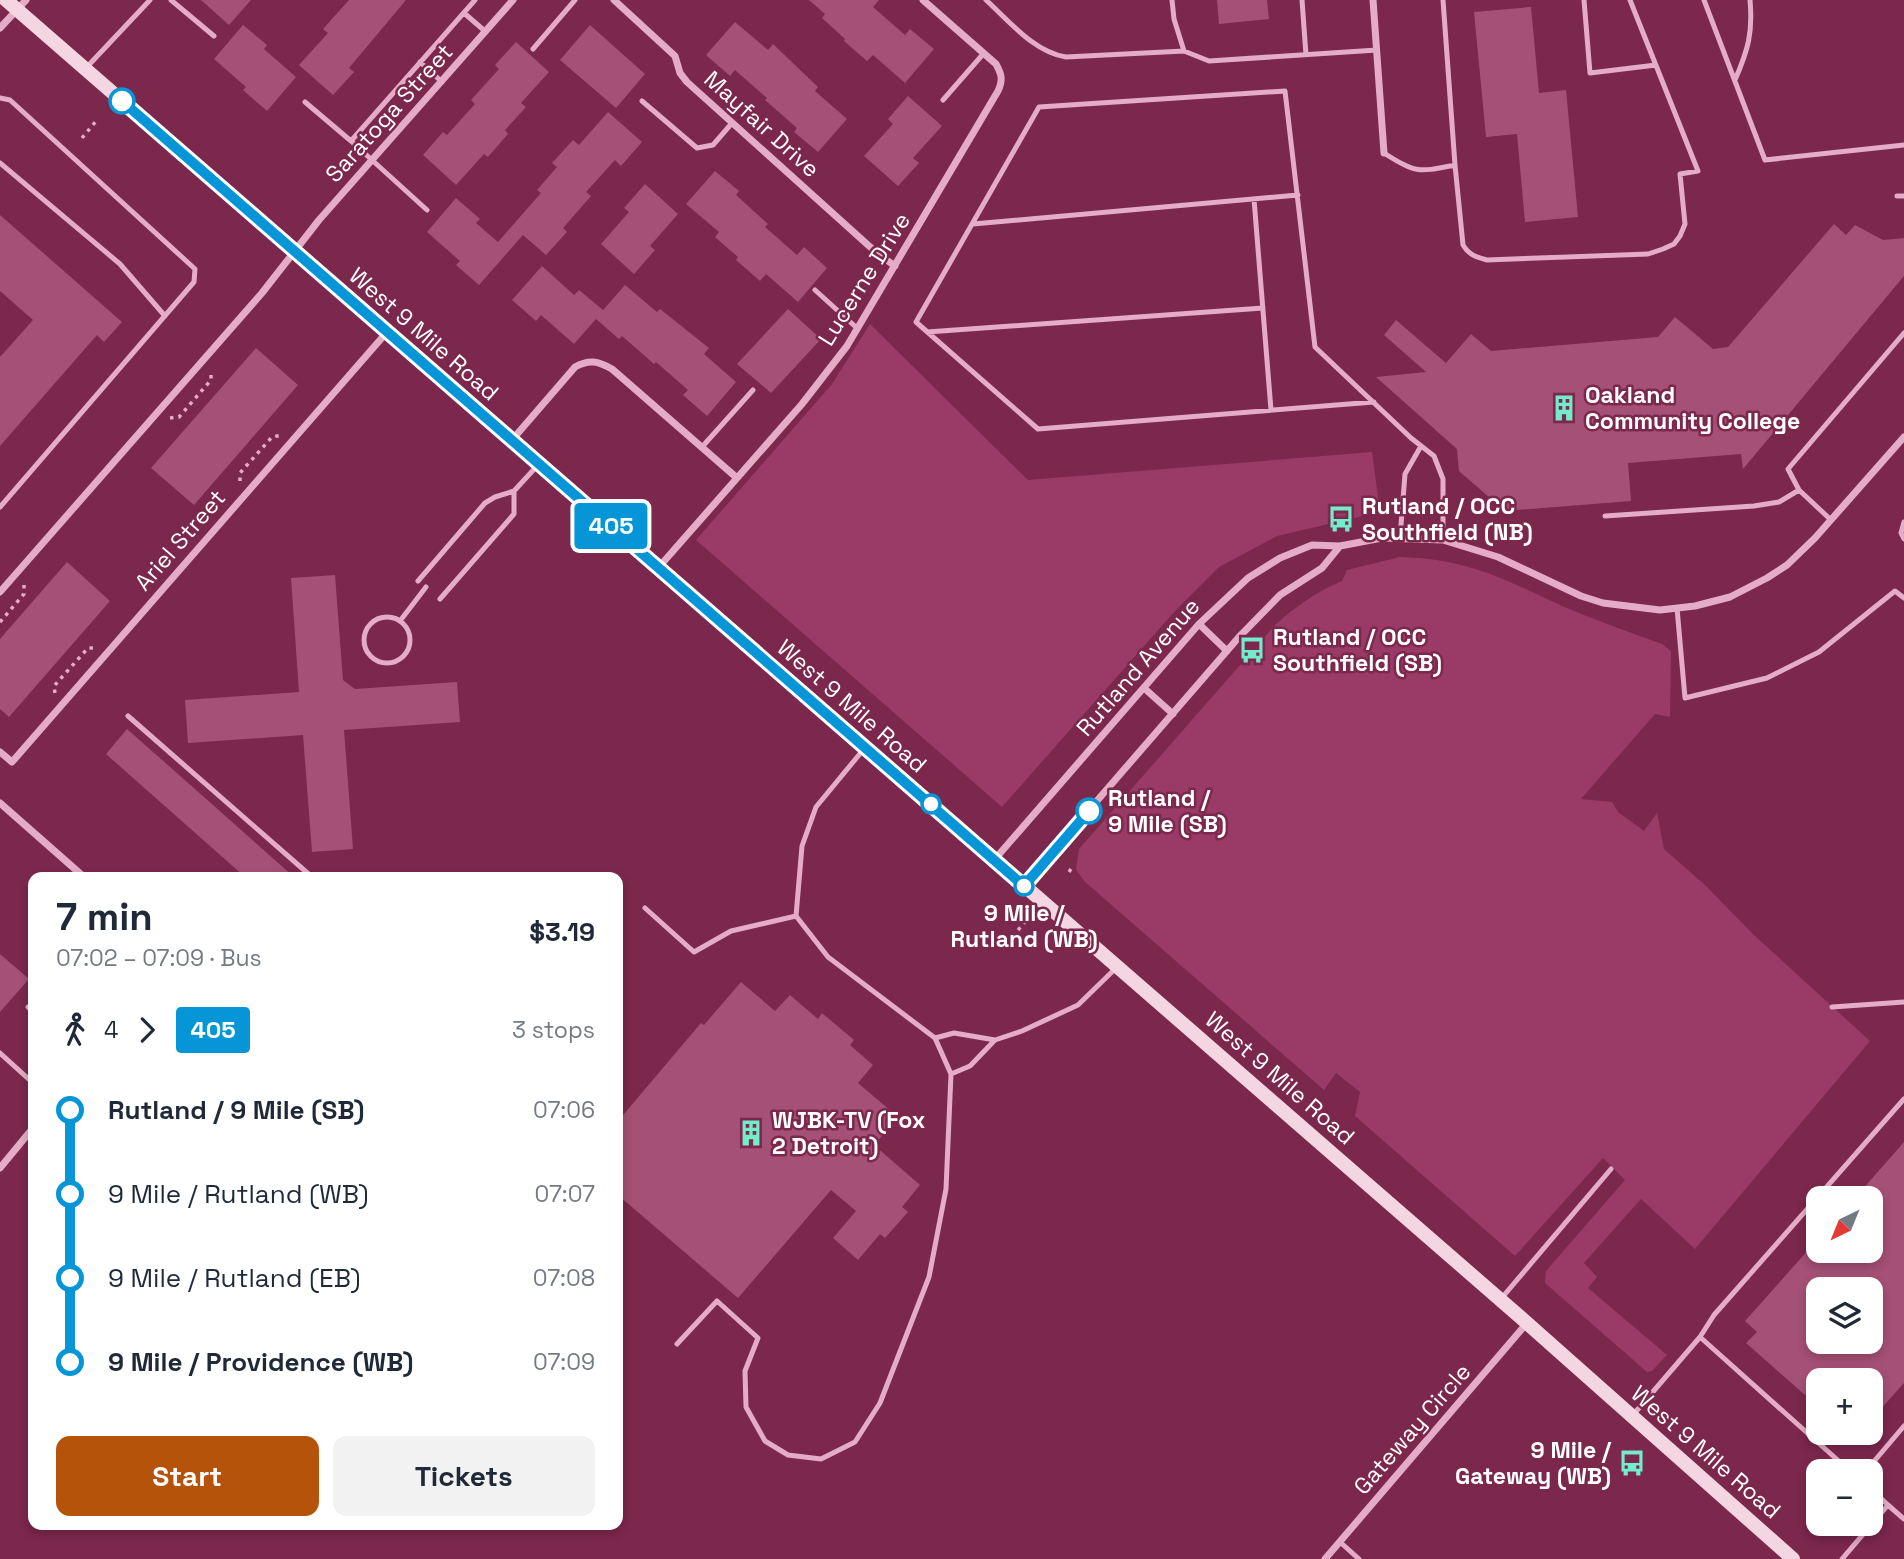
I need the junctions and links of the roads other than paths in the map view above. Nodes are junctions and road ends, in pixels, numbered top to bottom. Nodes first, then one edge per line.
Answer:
1 (149, 0) edge
2 (171, 0) edge
3 (475, 0) edge
4 (513, 0) edge
5 (576, 0) edge
6 (614, 0) edge
7 (923, 0) edge
8 (986, 0) edge
9 (1172, 0) edge
10 (1302, 0) edge
11 (1373, 0) edge
12 (1443, 0) edge
13 (1584, 0) edge
14 (1630, 0) edge
15 (1704, 0) edge
16 (1750, 0) edge
17 (16, 3) edge
18 (464, 13) junction
19 (0, 28) edge
20 (486, 32) junction
21 (214, 36) dead end
22 (533, 49) dead end
23 (1377, 50) junction
24 (1184, 51) junction
25 (984, 53) junction
26 (1306, 55) junction
27 (420, 62) junction
28 (1656, 65) junction
29 (85, 69) junction
30 (1735, 80) junction
31 (442, 82) junction
32 (0, 98) edge
33 (943, 100) dead end
34 (642, 101) dead end
35 (305, 102) dead end
36 (733, 123) junction
37 (351, 142) junction
38 (1904, 145) edge
39 (1384, 153) joint
40 (372, 161) junction
41 (0, 163) edge
42 (1455, 165) junction
43 (1298, 195) junction
44 (1896, 196) dead end
45 (1904, 196) edge
46 (1254, 199) junction
47 (427, 210) dead end
48 (972, 223) junction
49 (293, 251) junction
50 (895, 266) junction
51 (815, 290) dead end
52 (1263, 308) junction
53 (165, 316) junction
54 (858, 329) junction
55 (388, 332) junction
56 (926, 332) junction
57 (1904, 333) edge
58 (752, 390) dead end
59 (1374, 402) junction
60 (1271, 410) junction
61 (1904, 438) edge
62 (512, 440) junction
63 (1421, 446) junction
64 (702, 447) junction
65 (539, 464) junction
66 (737, 478) junction
67 (1799, 490) junction
68 (514, 491) junction
69 (0, 507) edge
70 (1605, 516) dead end
71 (1831, 520) junction
72 (1904, 522) edge
73 (1399, 538) junction
74 (1904, 539) edge
75 (1443, 540) junction
76 (1340, 547) junction
77 (659, 567) junction
78 (418, 581) dead end
79 (426, 587) dead end
80 (0, 593) edge
81 (1904, 598) edge
82 (440, 599) dead end
83 (1677, 608) junction
84 (400, 621) junction
85 (1199, 624) junction
86 (1227, 651) junction
87 (1144, 688) junction
88 (1173, 713) junction
89 (128, 716) dead end
90 (866, 748) junction
91 (0, 752) edge
92 (0, 803) edge
93 (994, 860) junction
94 (78, 872) edge
95 (306, 872) edge
96 (1024, 886) junction
97 (645, 908) dead end
98 (796, 916) junction
99 (1117, 967) junction
100 (1904, 1002) edge
101 (1832, 1007) dead end
102 (935, 1038) junction
103 (995, 1040) junction
104 (0, 1053) edge
105 (951, 1074) junction
106 (28, 1078) edge
107 (1904, 1099) edge
108 (28, 1134) edge
109 (0, 1168) edge
110 (1611, 1169) dead end
111 (1500, 1300) junction
112 (1527, 1323) junction
113 (1700, 1337) junction
114 (677, 1344) dead end
115 (1632, 1417) junction
116 (1904, 1426) edge
117 (1836, 1459) edge
118 (1876, 1459) edge
119 (1883, 1500) edge
120 (1888, 1505) junction
121 (1904, 1519) edge
122 (1339, 1542) junction
123 (1325, 1559) edge
124 (1359, 1559) edge
125 (1793, 1559) edge
126 (1842, 1559) edge

1 - 29 lane
2 - 21 lane
3 - 18 lane
4 - 20 street, Saratoga Street
5 - 22 lane
6 - 36 street, Mayfair Drive
7 - 25 street, Lucerne Drive
8 - 24 lane
9 - 24 lane
10 - 26 lane
11 - 23 street
12 - 42 lane
13 - 28 lane
14 - 28 lane
15 - 30 lane
16 - 30 lane
17 - 19 street
17 - 29 main road, West 9 Mile Road
18 - 20 lane
18 - 27 lane
20 - 31 street, Saratoga Street
23 - 26 lane
23 - 39 street
24 - 26 lane
25 - 33 lane
25 - 50 street, Lucerne Drive
27 - 31 lane
27 - 37 lane
28 - 42 lane
29 - 49 main road, West 9 Mile Road
30 - 38 lane
31 - 40 street, Saratoga Street
32 - 53 lane
34 - 36 lane
35 - 37 lane
36 - 50 street, Mayfair Drive
37 - 40 lane
39 - 42 lane
40 - 47 lane
40 - 49 street, Saratoga Street
41 - 53 lane
43 - 46 lane
43 - 48 lane
43 - 59 lane
44 - 45 lane
46 - 48 lane
46 - 52 lane
48 - 56 lane
49 - 55 main road, West 9 Mile Road
49 - 80 street
50 - 54 street, Lucerne Drive
51 - 54 lane
52 - 56 lane
52 - 60 lane
53 - 69 lane
54 - 66 street, Lucerne Drive
55 - 62 main road, West 9 Mile Road
55 - 91 street, Ariel Street
56 - 60 lane
57 - 67 lane
58 - 64 lane
59 - 60 lane
59 - 63 lane
61 - 71 street, Rutland Avenue
62 - 64 street
62 - 65 main road, West 9 Mile Road
63 - 73 lane
63 - 75 lane
64 - 66 street
65 - 68 lane
65 - 77 main road, West 9 Mile Road
66 - 77 street, Lucerne Drive
67 - 70 lane
67 - 71 lane
68 - 78 lane
68 - 82 lane
71 - 83 street, Rutland Avenue
72 - 74 lane
73 - 75 street, Rutland Avenue
73 - 76 street, Rutland Avenue
75 - 83 street, Rutland Avenue
76 - 85 street, Rutland Avenue
76 - 86 street
77 - 90 main road, West 9 Mile Road
79 - 84 lane
81 - 83 lane
84 - 84 lane
85 - 86 street
85 - 87 street, Rutland Avenue
86 - 88 street
87 - 88 street
87 - 93 street, Rutland Avenue
88 - 96 street
89 - 95 lane
90 - 93 main road, West 9 Mile Road
90 - 98 lane
92 - 94 street
93 - 96 main road, West 9 Mile Road
96 - 99 main road, West 9 Mile Road
97 - 98 lane
98 - 102 lane
99 - 103 lane
99 - 111 main road, West 9 Mile Road
100 - 101 lane
102 - 103 lane
102 - 105 lane
103 - 105 lane
104 - 106 lane
105 - 114 lane
107 - 113 lane
108 - 109 street
110 - 111 lane
111 - 112 main road, West 9 Mile Road
112 - 115 main road, West 9 Mile Road
112 - 122 street, Gateway Circle
113 - 115 lane
113 - 117 lane
115 - 125 main road, West 9 Mile Road
116 - 118 lane
119 - 120 lane
120 - 121 lane
120 - 126 lane
122 - 123 street, Gateway Circle
122 - 124 lane

